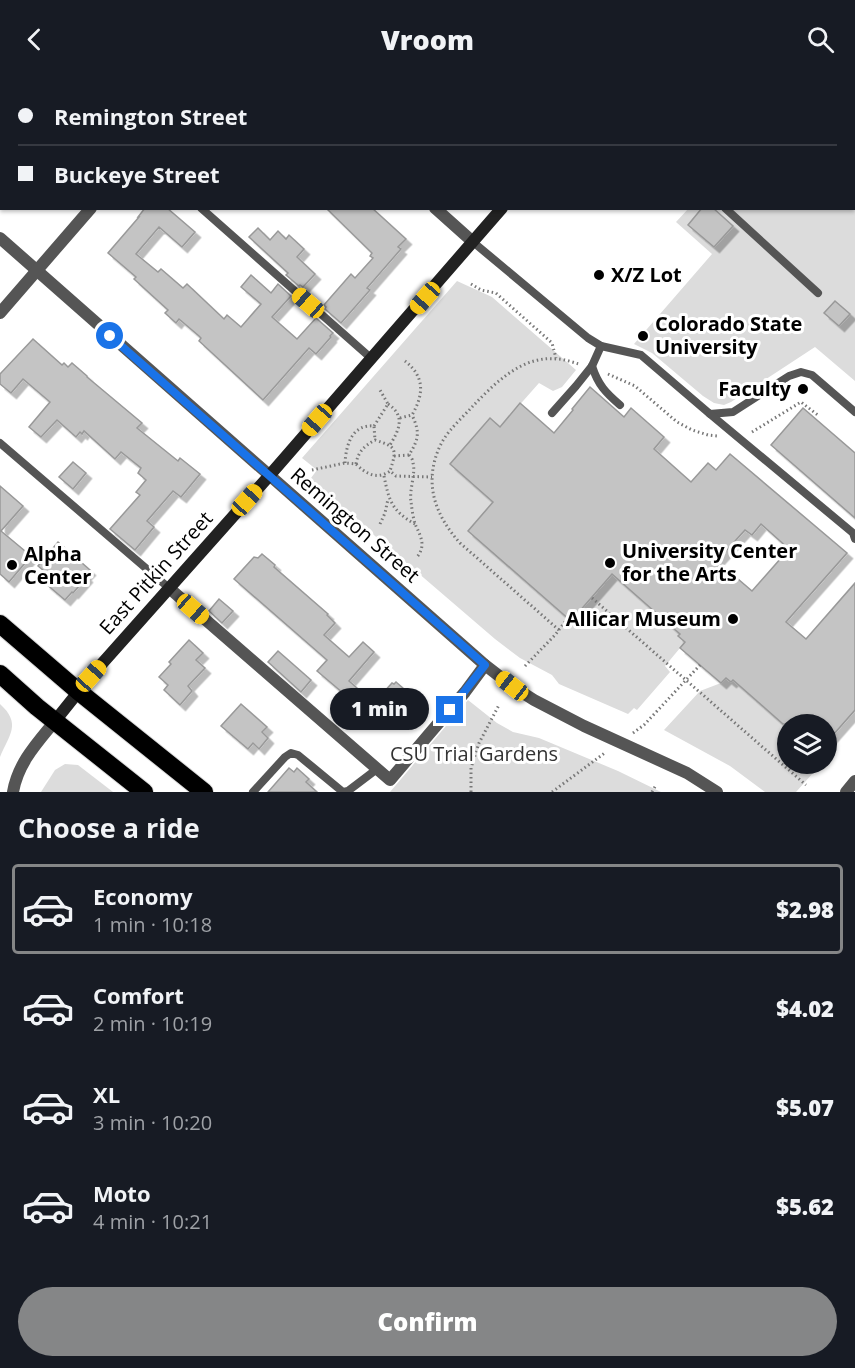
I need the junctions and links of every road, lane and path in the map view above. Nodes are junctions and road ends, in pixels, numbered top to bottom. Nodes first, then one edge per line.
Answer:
1 (90, 210) edge
2 (203, 210) edge
3 (437, 210) edge
4 (500, 210) edge
5 (726, 210) edge
6 (0, 238) edge
7 (473, 242) junction
8 (37, 271) junction
9 (471, 284) dead end
10 (818, 293) dead end
11 (0, 313) edge
12 (601, 346) junction
13 (372, 358) junction
14 (556, 358) junction
15 (405, 361) dead end
16 (592, 366) junction
17 (380, 390) dead end
18 (388, 404) junction
19 (620, 405) dead end
20 (552, 412) dead end
21 (855, 412) edge
22 (710, 414) junction
23 (412, 415) junction
24 (819, 416) dead end
25 (400, 418) junction
26 (374, 426) junction
27 (741, 439) junction
28 (375, 440) junction
29 (0, 443) edge
30 (390, 445) junction
31 (409, 454) junction
32 (394, 456) junction
33 (345, 463) junction
34 (356, 464) junction
35 (312, 470) dead end
36 (390, 471) junction
37 (384, 475) junction
38 (269, 476) junction
39 (412, 477) junction
40 (432, 477) junction
41 (388, 499) junction
42 (380, 524) dead end
43 (415, 524) junction
44 (855, 539) edge
45 (417, 557) dead end
46 (169, 588) junction
47 (592, 598) dead end
48 (568, 618) dead end
49 (0, 624) edge
50 (559, 630) junction
51 (485, 665) junction
52 (700, 665) dead end
53 (525, 666) dead end
54 (0, 674) edge
55 (687, 680) junction
56 (78, 691) junction
57 (499, 705) dead end
58 (55, 721) junction
59 (644, 725) dead end
60 (598, 757) dead end
61 (377, 769) junction
62 (855, 781) edge
63 (656, 785) dead end
64 (806, 785) dead end
65 (13, 792) edge
66 (144, 792) edge
67 (204, 792) edge
68 (253, 792) edge
69 (471, 792) edge
70 (552, 792) edge
71 (652, 792) edge
72 (717, 792) edge
73 (846, 792) edge

1 - 8 street
2 - 13 lane
3 - 7 street
4 - 7 street, East Pitkin Street
5 - 10 lane
6 - 8 street, Remington Street
7 - 12 lane
7 - 13 street, East Pitkin Street
8 - 11 street
8 - 38 street, Remington Street
9 - 14 path
12 - 16 lane
12 - 22 lane
13 - 38 street, East Pitkin Street
14 - 16 path
14 - 40 path
15 - 23 path
16 - 19 lane
16 - 20 lane
16 - 27 path
17 - 18 path
18 - 25 path
18 - 26 path
21 - 22 lane
22 - 27 lane
23 - 25 path
23 - 31 path
24 - 27 path
25 - 30 path
26 - 28 path
26 - 33 path
27 - 44 lane
28 - 30 path
28 - 34 path
29 - 46 lane
30 - 32 path
31 - 32 path
31 - 39 path
32 - 36 path
33 - 34 path
33 - 35 path
34 - 37 path
36 - 37 path
36 - 39 path
37 - 41 path
38 - 46 street, East Pitkin Street
38 - 51 street, Remington Street
39 - 40 path
39 - 43 path
40 - 50 path
41 - 42 path
41 - 43 path
43 - 45 path
46 - 56 street, East Pitkin Street
46 - 61 street
47 - 55 path
48 - 50 path
49 - 56 highway
50 - 53 path
51 - 61 street
51 - 72 street, Remington Street
52 - 55 path
54 - 58 highway
55 - 59 path
55 - 64 path
56 - 58 street, East Pitkin Street
56 - 67 highway
57 - 69 path
58 - 65 street
58 - 66 highway
60 - 70 path
61 - 68 lane
62 - 73 street
63 - 71 path

